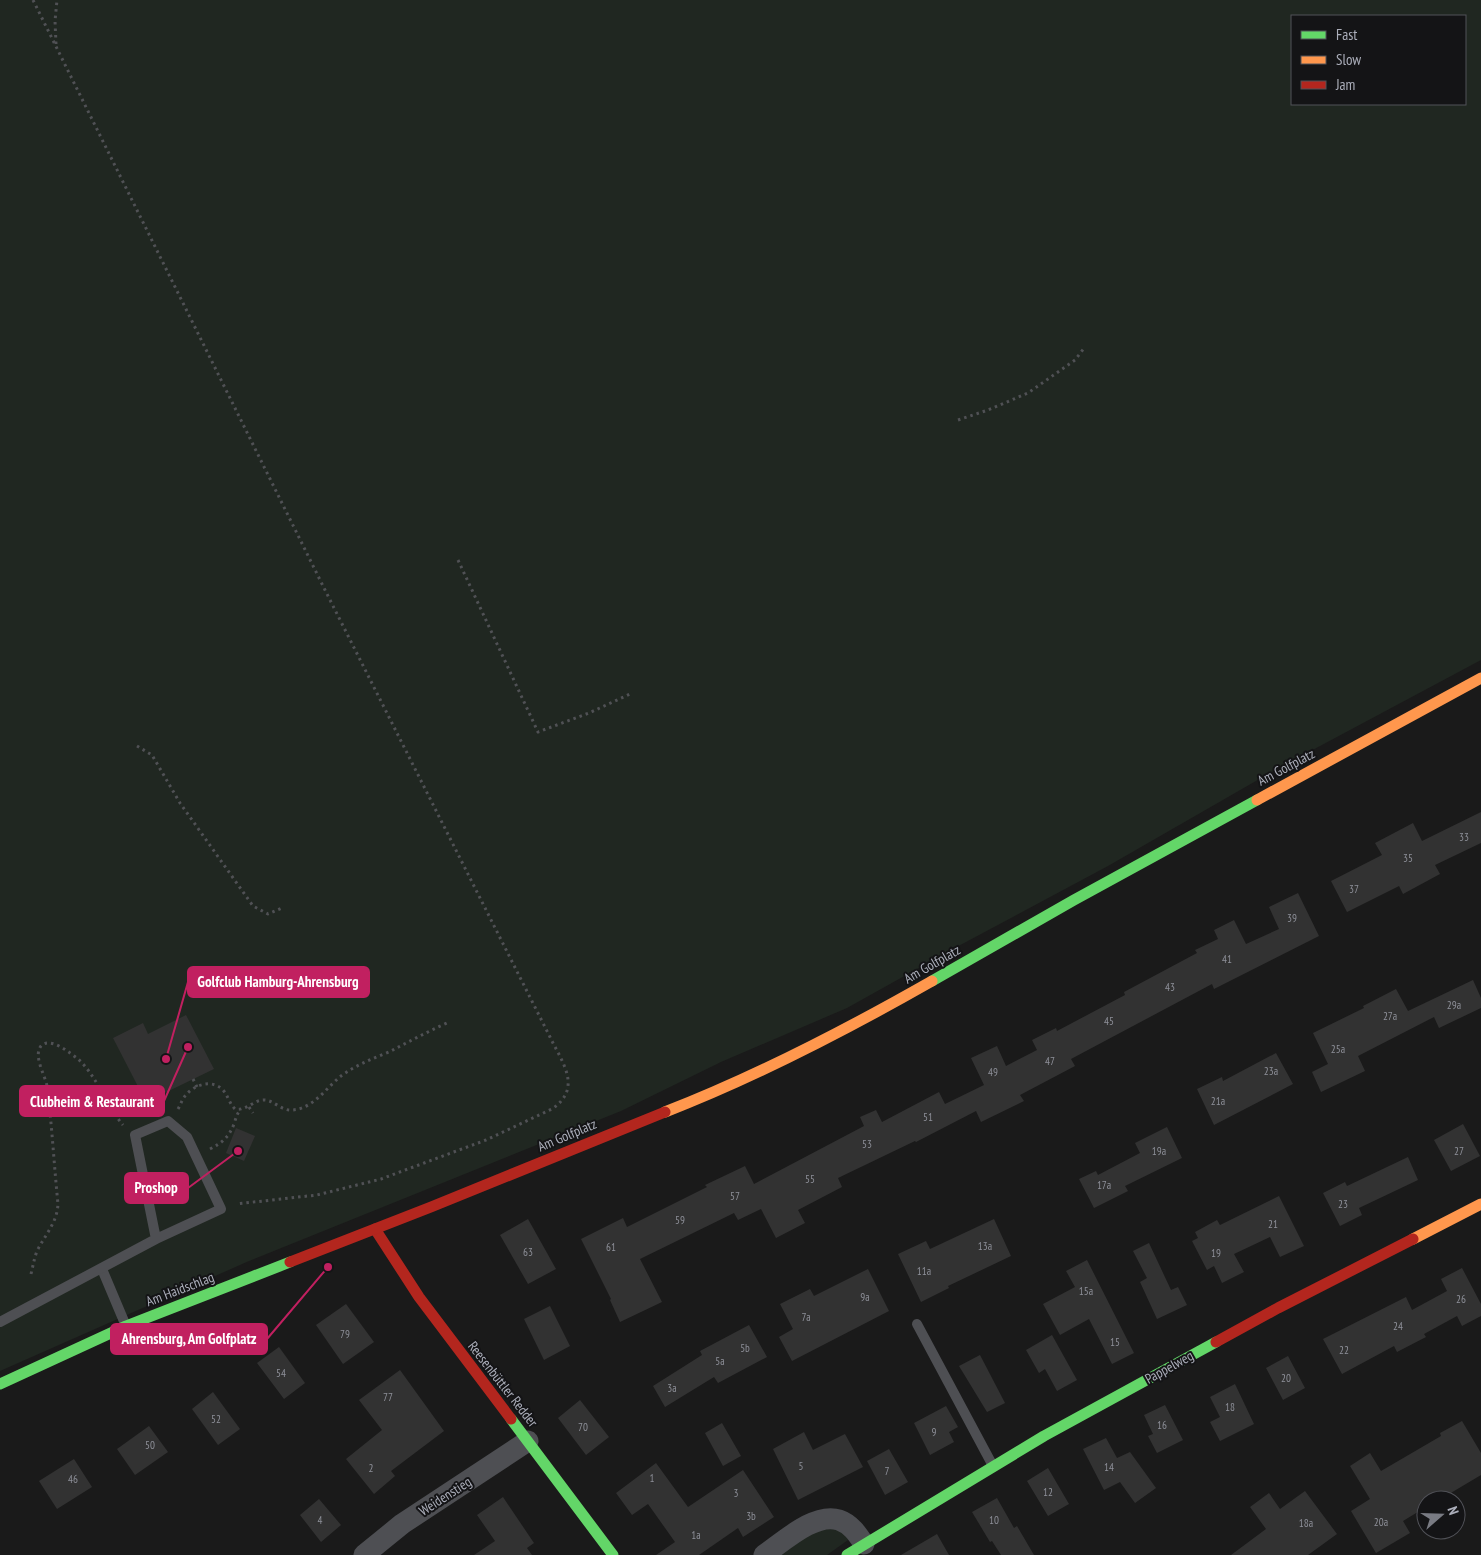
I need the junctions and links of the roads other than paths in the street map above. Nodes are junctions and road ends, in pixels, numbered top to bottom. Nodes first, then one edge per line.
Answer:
1 (1481, 678) edge
2 (1481, 1204) edge
3 (375, 1229) junction
4 (156, 1239) junction
5 (102, 1269) junction
6 (0, 1322) edge
7 (917, 1324) dead end
8 (126, 1326) junction
9 (0, 1384) edge
10 (528, 1441) junction
11 (993, 1466) junction
12 (856, 1549) edge
13 (364, 1555) edge
14 (613, 1555) edge
15 (764, 1555) edge

1 - 3 street, Am Golfplatz
2 - 11 street, Pappelweg
3 - 8 street, Am Haidschlag
3 - 10 street, Reesenbüttler Redder
4 - 4 lane
4 - 5 lane
5 - 6 lane
5 - 8 lane
7 - 11 lane
8 - 9 street, Am Haidschlag
10 - 13 street, Weidenstieg
10 - 14 street, Reesenbüttler Redder
11 - 12 street, Pappelweg
12 - 15 street, Pappelweg

